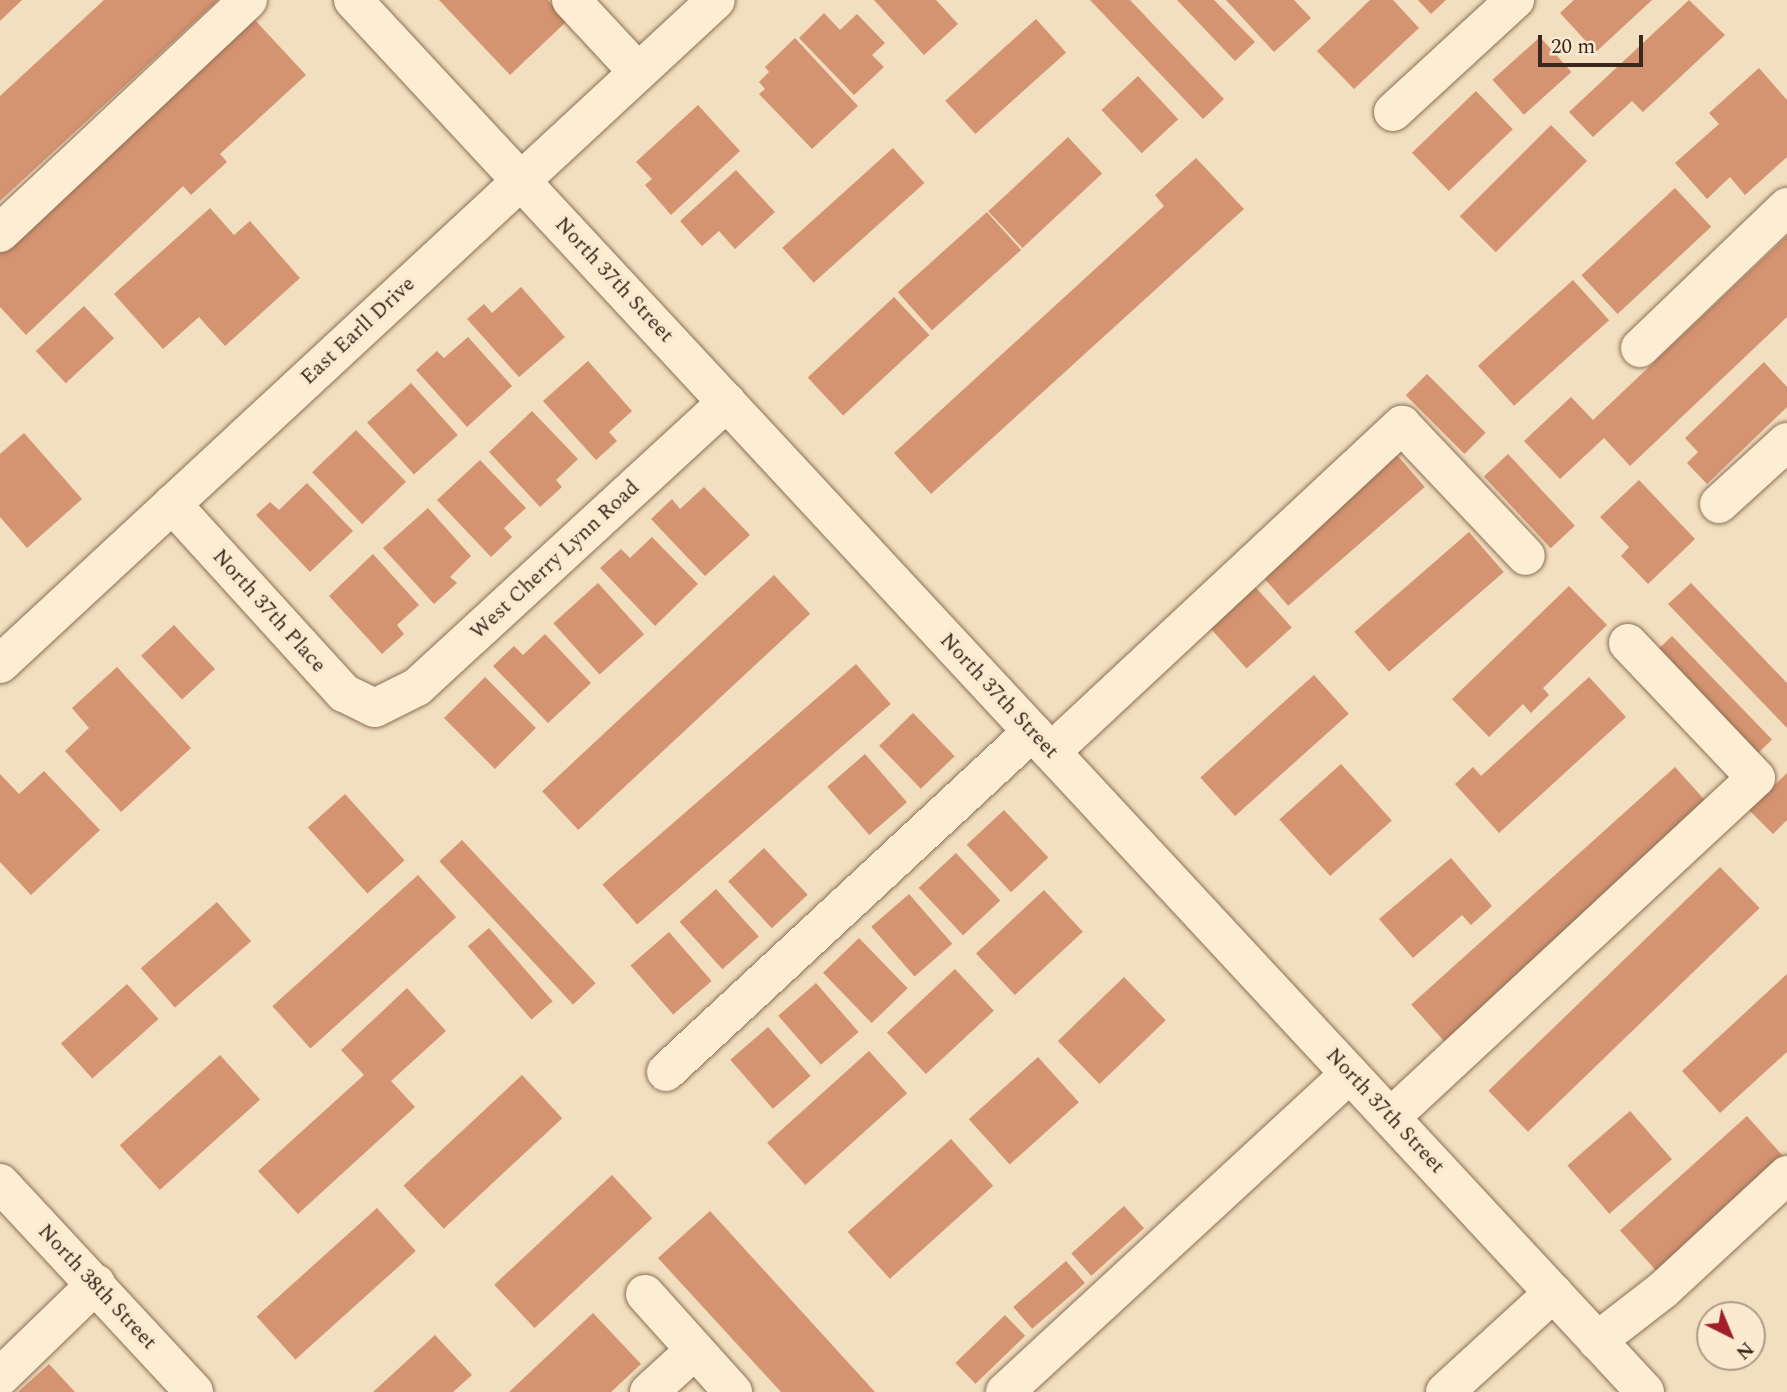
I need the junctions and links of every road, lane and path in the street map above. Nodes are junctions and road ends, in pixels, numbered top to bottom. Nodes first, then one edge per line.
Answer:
1 (248, 0) edge
2 (353, 0) edge
3 (571, 0) edge
4 (716, 0) edge
5 (1515, 0) edge
6 (638, 72) junction
7 (1393, 112) dead end
8 (520, 179) junction
9 (1787, 207) edge
10 (0, 233) edge
11 (1640, 348) dead end
12 (727, 402) junction
13 (1787, 442) edge
14 (172, 504) junction
15 (1719, 504) dead end
16 (1526, 556) dead end
17 (1628, 643) dead end
18 (0, 664) edge
19 (375, 708) joint
20 (1042, 742) junction
21 (666, 1072) dead end
22 (1350, 1074) junction
23 (1391, 1117) junction
24 (1787, 1175) edge
25 (0, 1183) edge
26 (96, 1284) junction
27 (1553, 1293) junction
28 (645, 1294) dead end
29 (1597, 1341) junction
30 (695, 1350) junction
31 (0, 1377) edge
32 (194, 1392) edge
33 (649, 1392) edge
34 (733, 1392) edge
35 (1005, 1392) edge
36 (1445, 1392) edge
37 (1645, 1392) edge

1 - 10 street
2 - 8 street, North 37th Street
3 - 6 street
4 - 6 street, East Earll Drive
5 - 7 street
6 - 8 street, East Earll Drive
8 - 12 street, North 37th Street
8 - 14 street, East Earll Drive
9 - 11 street
12 - 19 street, West Cherry Lynn Road
12 - 20 street, North 37th Street
13 - 15 street
14 - 18 street, East Earll Drive
14 - 19 street, North 37th Place
16 - 20 street
17 - 23 street
20 - 21 street
20 - 22 street, North 37th Street
22 - 23 street, North 37th Street
22 - 35 street
23 - 27 street, North 37th Street
24 - 29 street
25 - 26 street, North 38th Street
26 - 31 street
26 - 32 street, North 38th Street
27 - 29 street, North 37th Street
27 - 36 street
28 - 30 street
29 - 37 street, North 37th Street
30 - 33 street
30 - 34 street

